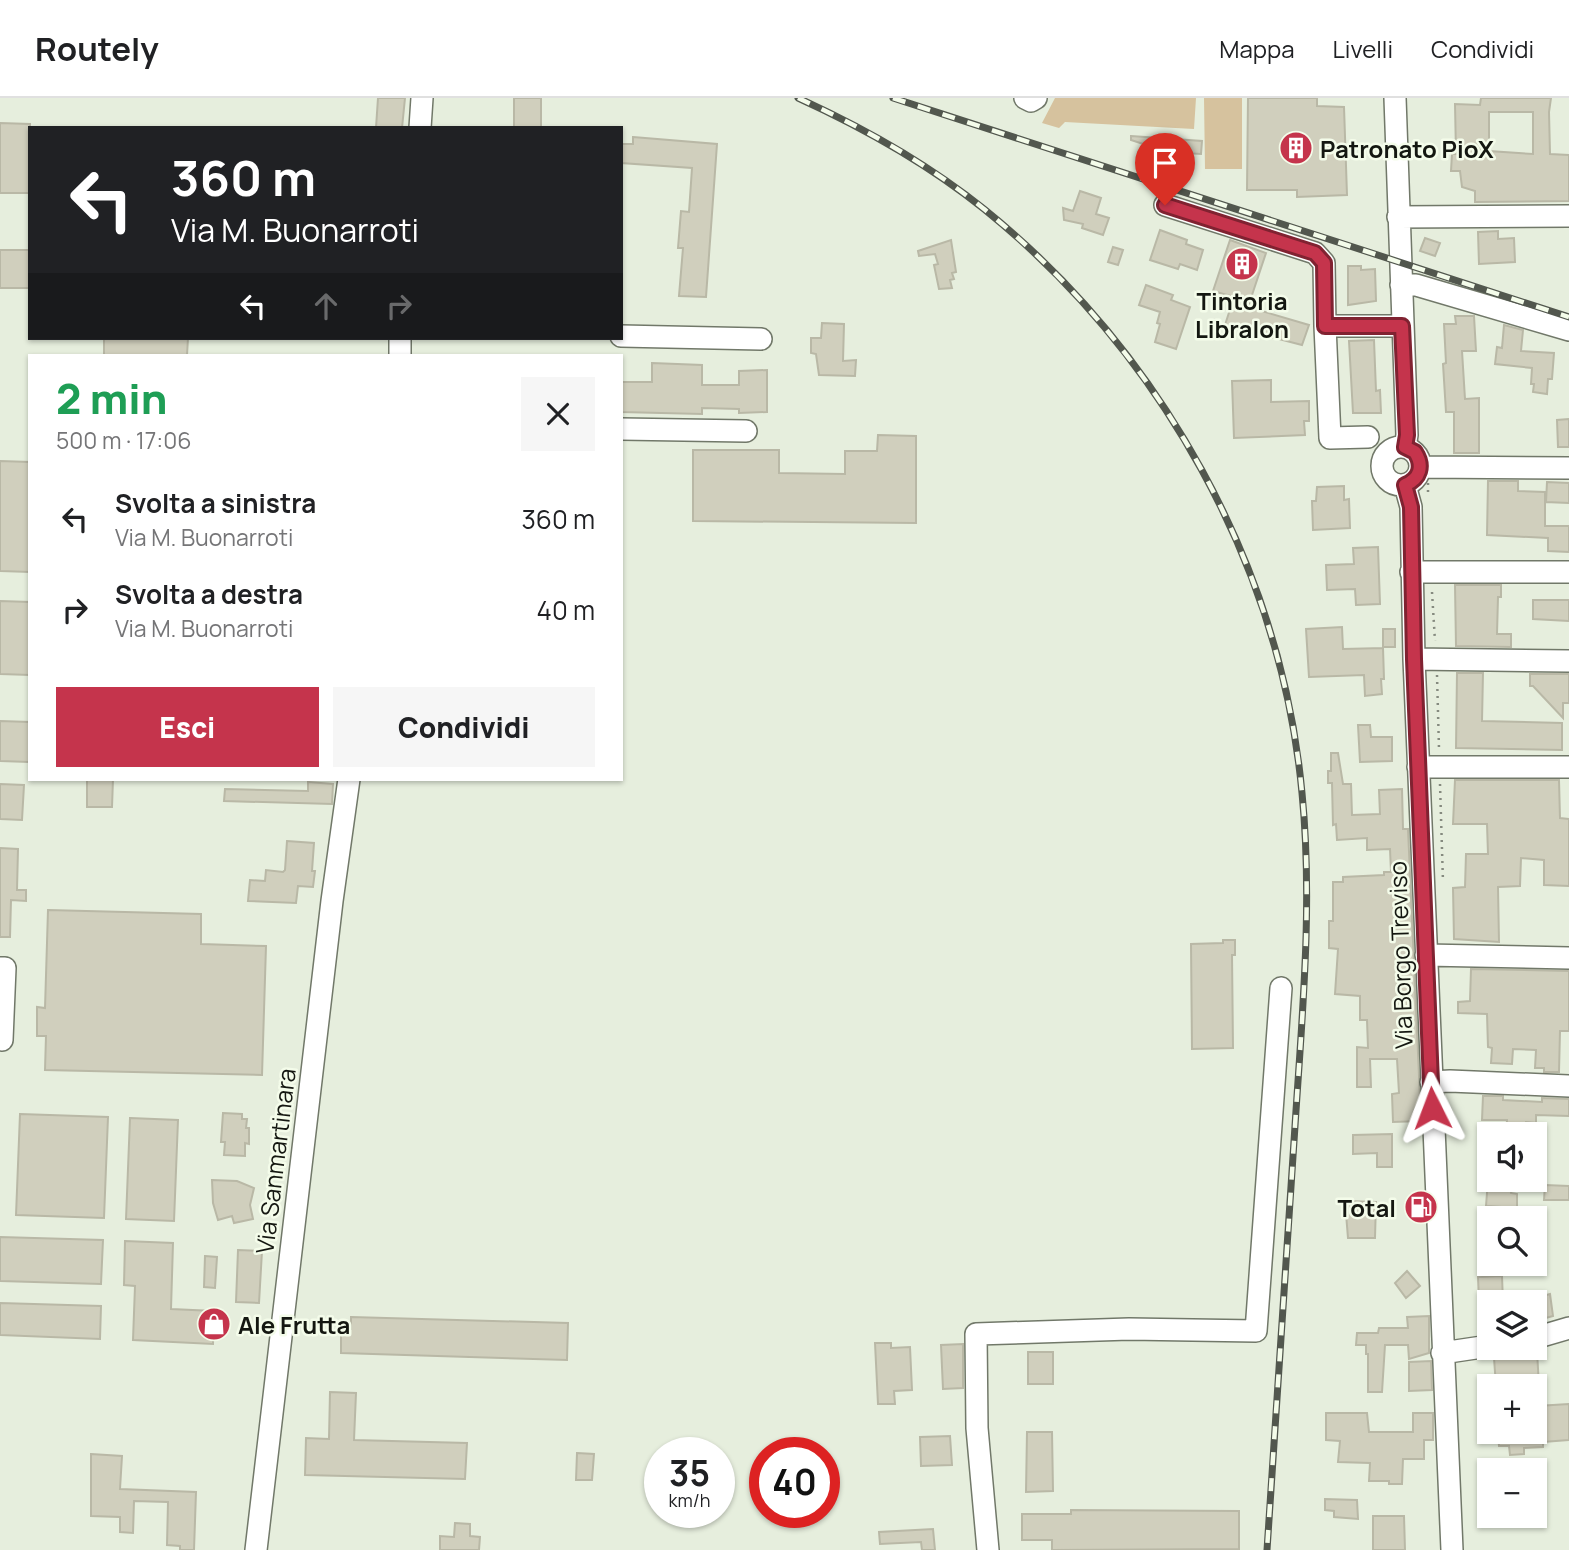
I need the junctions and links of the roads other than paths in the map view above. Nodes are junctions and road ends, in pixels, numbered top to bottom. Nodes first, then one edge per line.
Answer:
1 (422, 98) edge
2 (1025, 98) edge
3 (1036, 98) edge
4 (1395, 98) edge
5 (420, 126) edge
6 (1165, 205) dead end
7 (1569, 216) edge
8 (1398, 217) junction
9 (1401, 285) junction
10 (1325, 326) junction
11 (1402, 326) junction
12 (1569, 330) edge
13 (623, 336) edge
14 (761, 339) dead end
15 (623, 429) edge
16 (746, 431) dead end
17 (1368, 437) dead end
18 (1405, 447) junction
19 (1420, 467) junction
20 (1569, 468) edge
21 (1405, 485) junction
22 (1411, 572) junction
23 (1569, 572) edge
24 (1414, 659) junction
25 (1569, 661) edge
26 (1418, 767) junction
27 (1569, 767) edge
28 (349, 781) edge
29 (1426, 955) junction
30 (1569, 958) edge
31 (0, 968) edge
32 (1281, 988) dead end
33 (2, 1040) dead end
34 (1431, 1082) junction
35 (1569, 1086) edge
36 (1569, 1328) edge
37 (1547, 1334) edge
38 (1477, 1348) edge
39 (1442, 1353) junction
40 (256, 1550) edge
41 (988, 1550) edge
42 (1452, 1550) edge

1 - 5 street
2 - 3 street
4 - 8 street
6 - 10 street
7 - 8 street
8 - 9 street
9 - 11 street
9 - 12 street
10 - 11 street
10 - 17 street
11 - 18 street
13 - 14 street
15 - 16 street
18 - 19 street
18 - 21 street
19 - 20 street
19 - 21 street
21 - 22 street, Via Borgo Treviso
22 - 23 street
22 - 24 street, Via Borgo Treviso
24 - 25 street
24 - 26 street, Via Borgo Treviso
26 - 27 street
26 - 29 street, Via Borgo Treviso
28 - 40 street, Via Sanmartinara
29 - 30 street
29 - 34 street, Via Borgo Treviso
31 - 33 street
32 - 41 street
34 - 35 street
34 - 39 street, Via Borgo Treviso
36 - 37 street
38 - 39 street
39 - 42 street, Via Borgo Treviso

